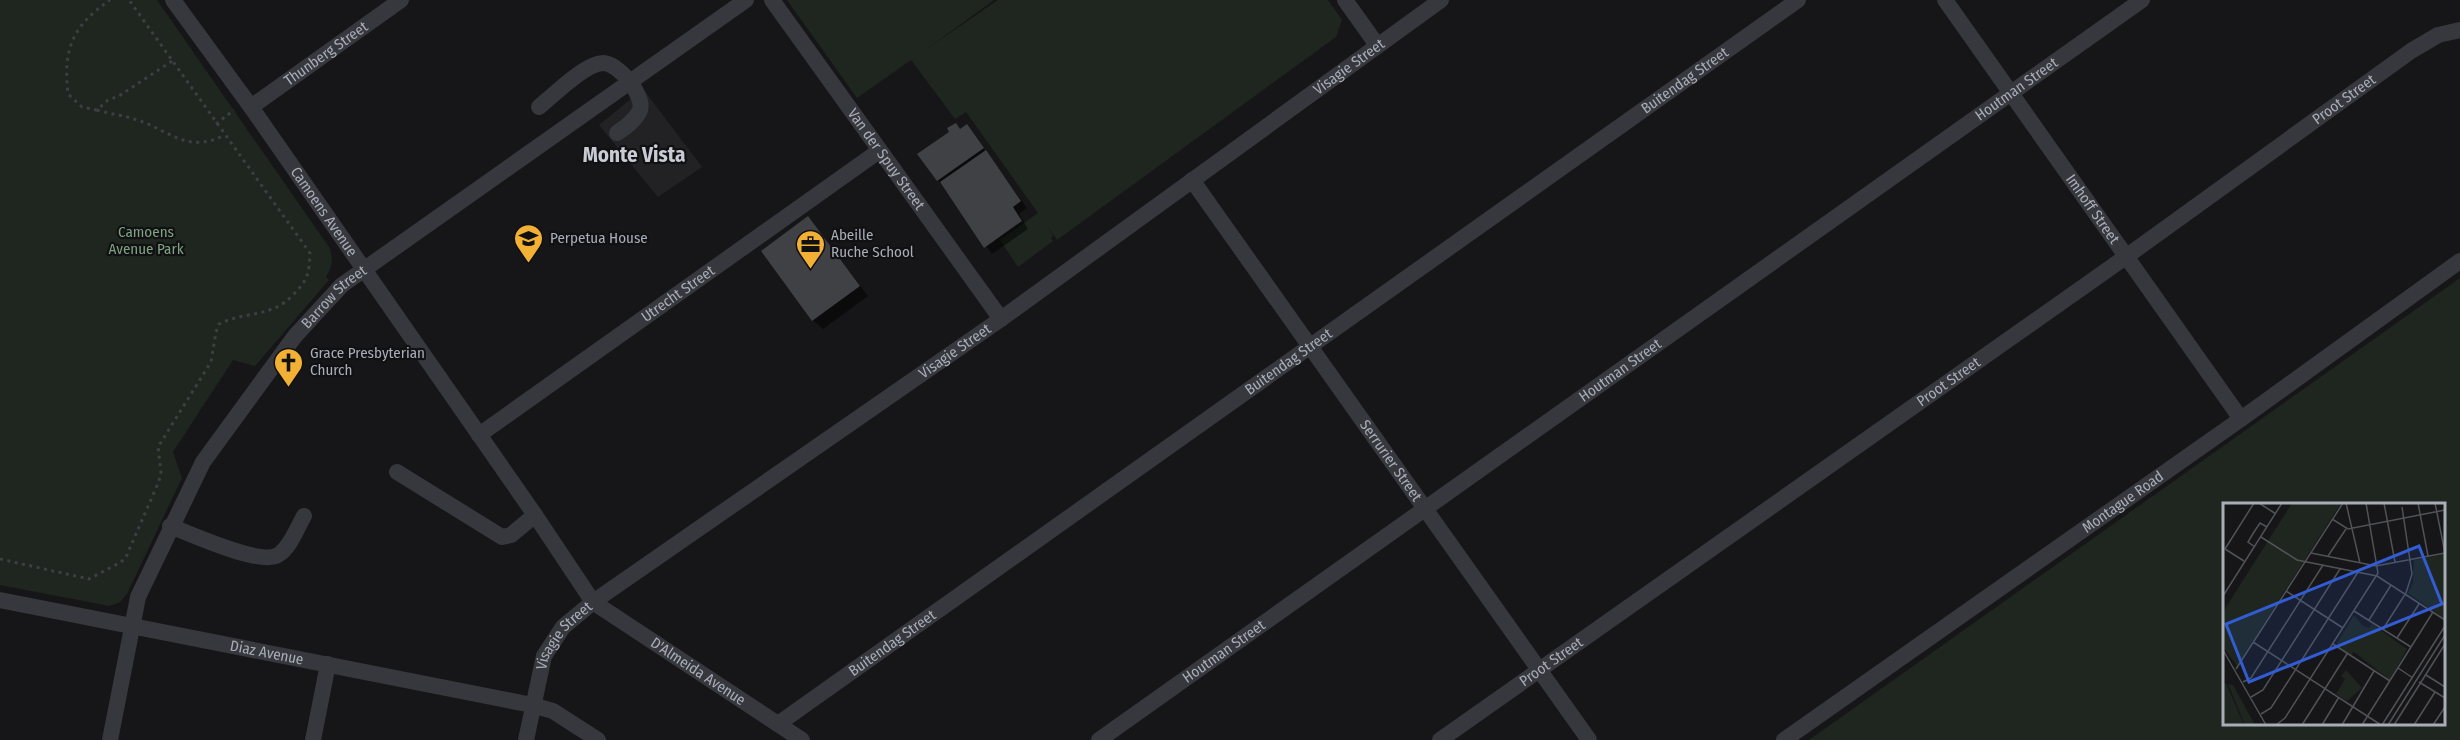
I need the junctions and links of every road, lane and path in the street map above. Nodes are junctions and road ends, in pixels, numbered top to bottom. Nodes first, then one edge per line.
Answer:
1 (110, 0) edge
2 (129, 0) edge
3 (174, 0) edge
4 (401, 0) edge
5 (746, 0) edge
6 (772, 0) edge
7 (1345, 0) edge
8 (1441, 0) edge
9 (1798, 0) edge
10 (1945, 0) edge
11 (2142, 0) edge
12 (2460, 30) edge
13 (1377, 45) junction
14 (172, 61) junction
15 (630, 83) junction
16 (2011, 93) junction
17 (230, 104) dead end
18 (251, 106) junction
19 (539, 107) dead end
20 (97, 110) junction
21 (216, 123) junction
22 (618, 133) dead end
23 (225, 135) junction
24 (879, 151) junction
25 (1192, 180) junction
26 (2127, 256) junction
27 (2460, 261) edge
28 (365, 270) junction
29 (1001, 319) junction
30 (1311, 347) junction
31 (2241, 419) junction
32 (479, 435) junction
33 (397, 472) dead end
34 (1425, 508) junction
35 (536, 515) junction
36 (304, 516) dead end
37 (170, 526) junction
38 (0, 559) edge
39 (0, 600) edge
40 (593, 602) junction
41 (133, 626) junction
42 (328, 664) junction
43 (1540, 670) junction
44 (532, 705) junction
45 (778, 724) junction
46 (110, 740) edge
47 (313, 740) edge
48 (526, 740) edge
49 (598, 740) edge
50 (802, 740) edge
51 (1099, 740) edge
52 (1440, 740) edge
53 (1589, 740) edge
54 (1784, 740) edge

1 - 20 path
2 - 14 path
3 - 18 street, Camoens Avenue
4 - 18 street, Thunberg Street
5 - 15 street, Barrow Street
6 - 24 street, Van der Spuy Street
7 - 13 street
8 - 13 street, Visagie Street
9 - 30 street, Buitendag Street
10 - 16 street, Imhoff Street
11 - 16 street, Houtman Street
12 - 26 street, Proot Street
13 - 25 street, Visagie Street
14 - 20 path
14 - 21 path
15 - 19 street
15 - 22 street
15 - 28 street, Barrow Street
16 - 26 street, Imhoff Street
16 - 34 street, Houtman Street
17 - 21 path
18 - 28 street, Camoens Avenue
20 - 23 path
21 - 23 path
23 - 38 path
24 - 29 street, Van der Spuy Street
24 - 32 street, Utrecht Street
25 - 29 street, Visagie Street
25 - 30 street, Serrurier Street
26 - 31 street, Imhoff Street
26 - 43 street, Proot Street
27 - 31 street, Montague Road
28 - 32 street, Camoens Avenue
28 - 37 street, Barrow Street
29 - 40 street, Visagie Street
30 - 34 street, Serrurier Street
30 - 45 street, Buitendag Street
31 - 54 street, Montague Road
32 - 35 street, Camoens Avenue
33 - 35 street
34 - 43 street, Serrurier Street
34 - 51 street, Houtman Street
35 - 40 street, Camoens Avenue
36 - 37 street
37 - 41 street, Barrow Street
39 - 41 street, Diaz Avenue
40 - 44 street, Visagie Street
40 - 45 street, D'Almeida Avenue
41 - 42 street, Diaz Avenue
41 - 46 street, Barrow Street
42 - 44 street, Diaz Avenue
42 - 47 street
43 - 52 street, Proot Street
43 - 53 street, Serrurier Street
44 - 48 street, Visagie Street
44 - 49 street
45 - 50 street, D'Almeida Avenue

